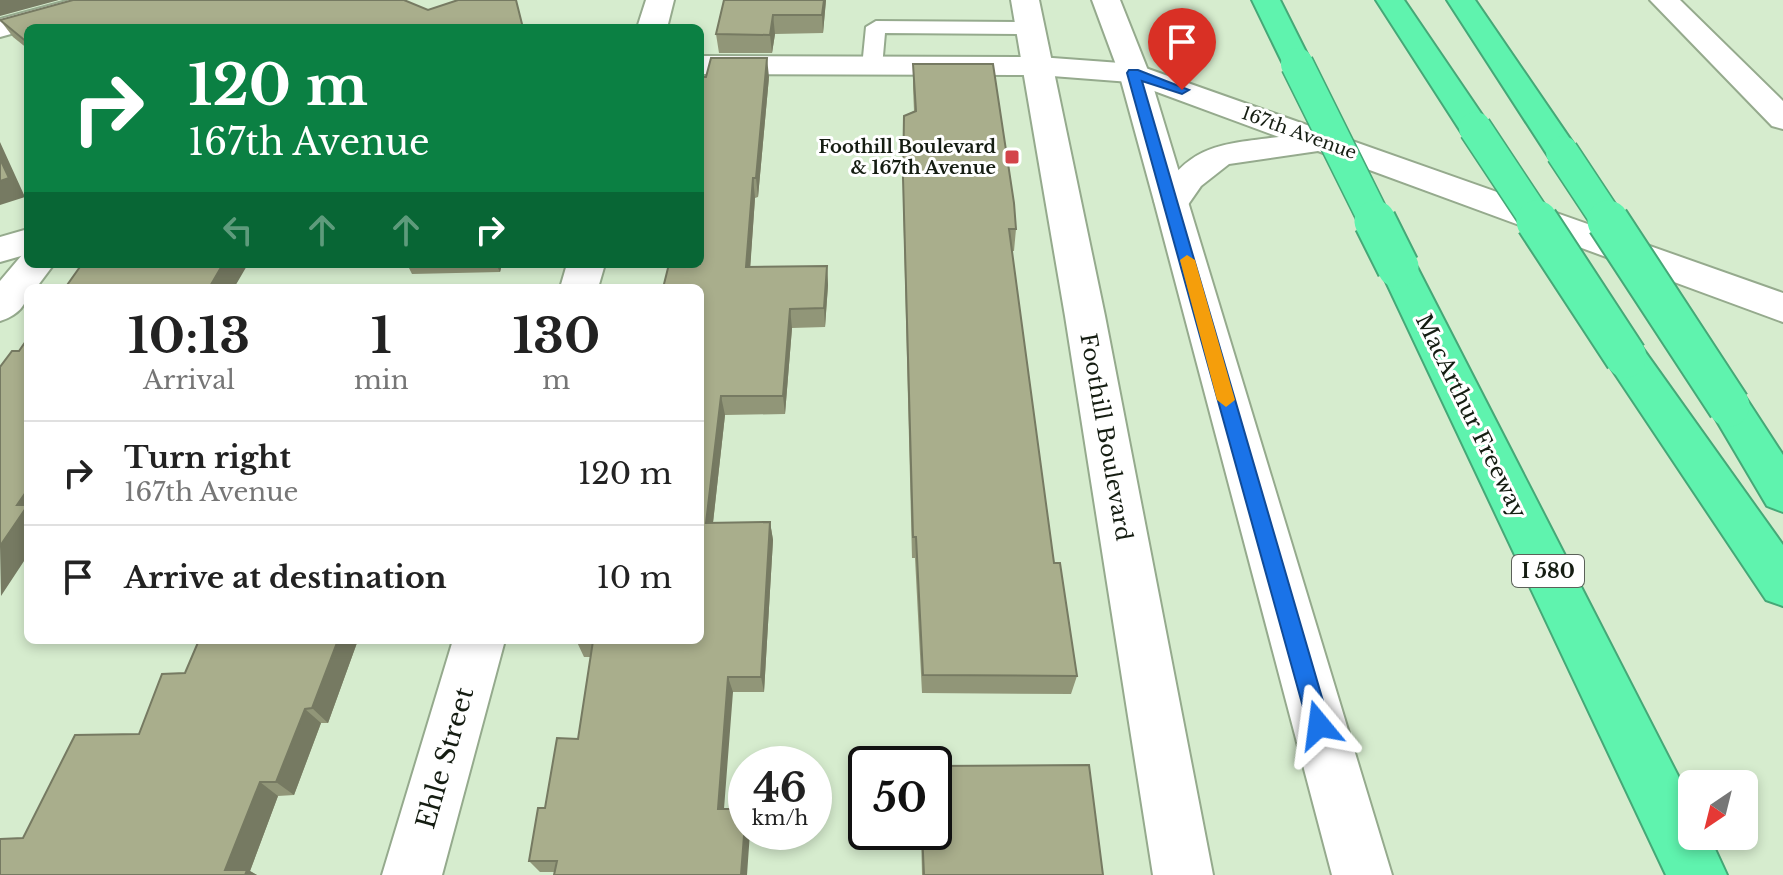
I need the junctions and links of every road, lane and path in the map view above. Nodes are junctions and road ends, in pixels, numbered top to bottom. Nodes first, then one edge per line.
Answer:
1 (102, 0) edge
2 (660, 0) edge
3 (1106, 0) edge
4 (1266, 0) edge
5 (1390, 0) edge
6 (1461, 0) edge
7 (1664, 0) edge
8 (653, 24) edge
9 (0, 28) edge
10 (1032, 31) edge
11 (704, 65) edge
12 (1134, 73) junction
13 (1783, 119) edge
14 (1322, 142) junction
15 (1172, 201) junction
16 (24, 242) edge
17 (0, 250) edge
18 (32, 268) edge
19 (1779, 305) edge
20 (0, 307) edge
21 (1783, 493) edge
22 (1783, 585) edge
23 (478, 644) edge
24 (412, 875) edge
25 (1183, 875) edge
26 (1362, 875) edge
27 (1697, 875) edge

1 - 9 street
2 - 8 street
3 - 12 street
4 - 27 highway, MacArthur Freeway / I 580, bridge
5 - 22 highway, bridge
6 - 21 highway, bridge
7 - 13 street
10 - 11 street, 167th Avenue
10 - 12 street, 167th Avenue
10 - 25 street, Foothill Boulevard
12 - 14 street, 167th Avenue
12 - 15 street
14 - 15 street
14 - 19 street, 167th Avenue
15 - 26 street
16 - 17 street
18 - 20 street
23 - 24 street, Ehle Street

